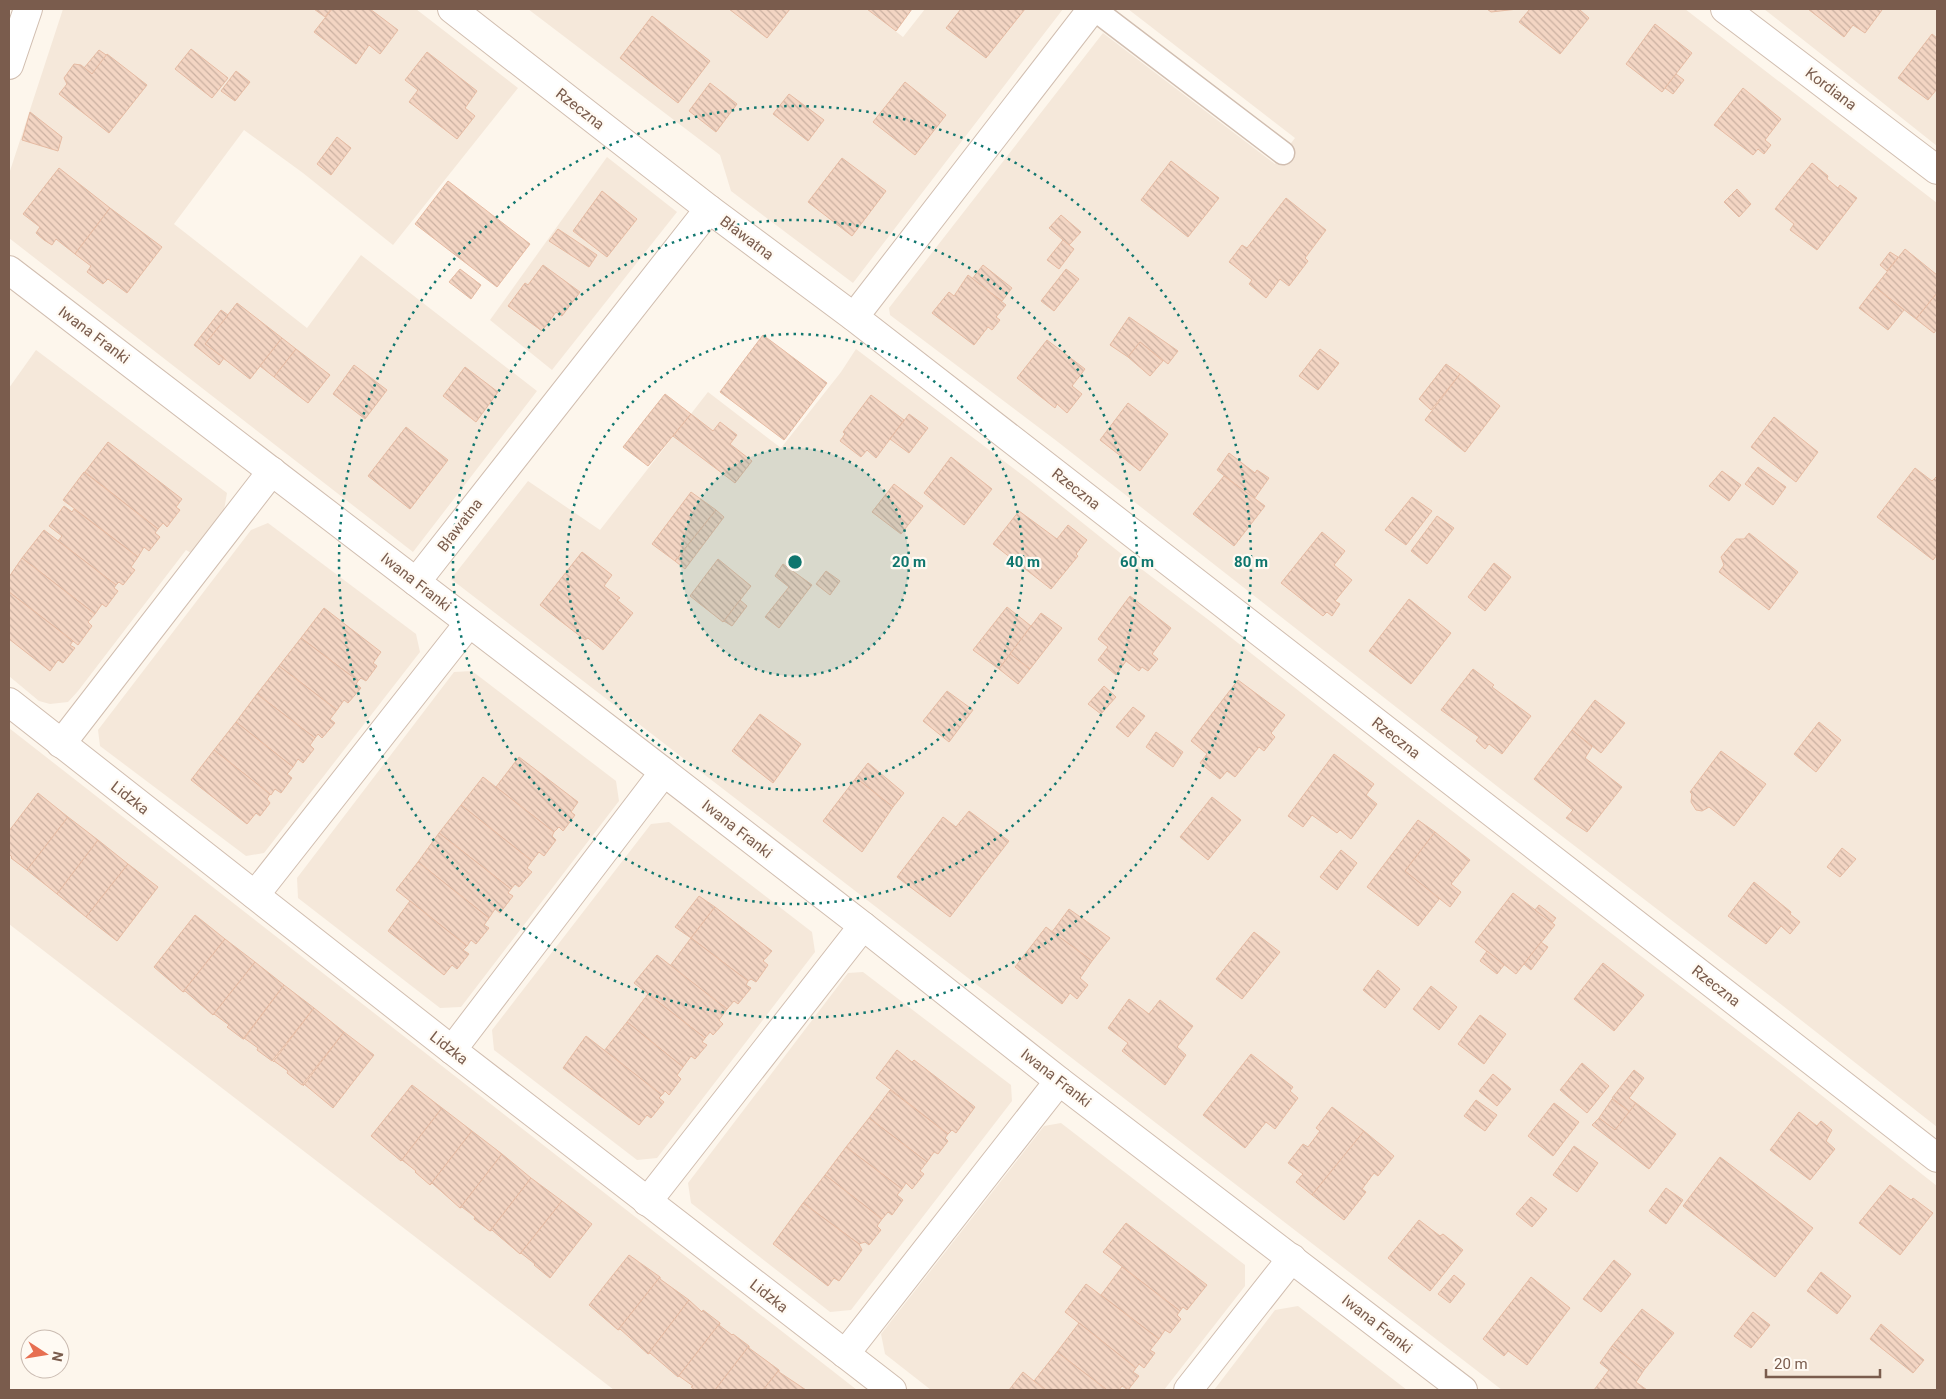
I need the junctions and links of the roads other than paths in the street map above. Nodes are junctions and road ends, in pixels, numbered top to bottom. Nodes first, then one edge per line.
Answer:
1 (28, 9) edge
2 (452, 9) edge
3 (1093, 9) edge
4 (1725, 9) edge
5 (9, 65) edge
6 (1283, 153) dead end
7 (1937, 170) edge
8 (709, 209) junction
9 (9, 270) edge
10 (854, 317) junction
11 (272, 471) junction
12 (416, 582) junction
13 (469, 623) junction
14 (9, 702) edge
15 (60, 744) junction
16 (664, 772) junction
17 (255, 895) junction
18 (863, 926) junction
19 (452, 1050) junction
20 (1059, 1081) junction
21 (1937, 1158) edge
22 (647, 1202) junction
23 (1292, 1258) junction
24 (845, 1354) junction
25 (892, 1390) edge
26 (1188, 1390) edge
27 (1463, 1390) edge

1 - 5 street
2 - 8 street, Rzeczna
3 - 6 lane
3 - 10 street
4 - 7 street, Kordiana
8 - 10 street, Bławatna
8 - 12 street, Bławatna
9 - 11 street, Iwana Franki
10 - 21 street, Rzeczna
11 - 12 street, Iwana Franki
11 - 15 street
12 - 13 street, Iwana Franki
13 - 16 street, Iwana Franki
13 - 17 street
14 - 15 street, Lidzka
15 - 17 street, Lidzka
16 - 18 street, Iwana Franki
16 - 19 street
17 - 19 street, Lidzka
18 - 20 street, Iwana Franki
18 - 22 street
19 - 22 street, Lidzka
20 - 23 street, Iwana Franki
20 - 24 street
22 - 24 street, Lidzka
23 - 26 street
23 - 27 street, Iwana Franki
24 - 25 street, Lidzka

